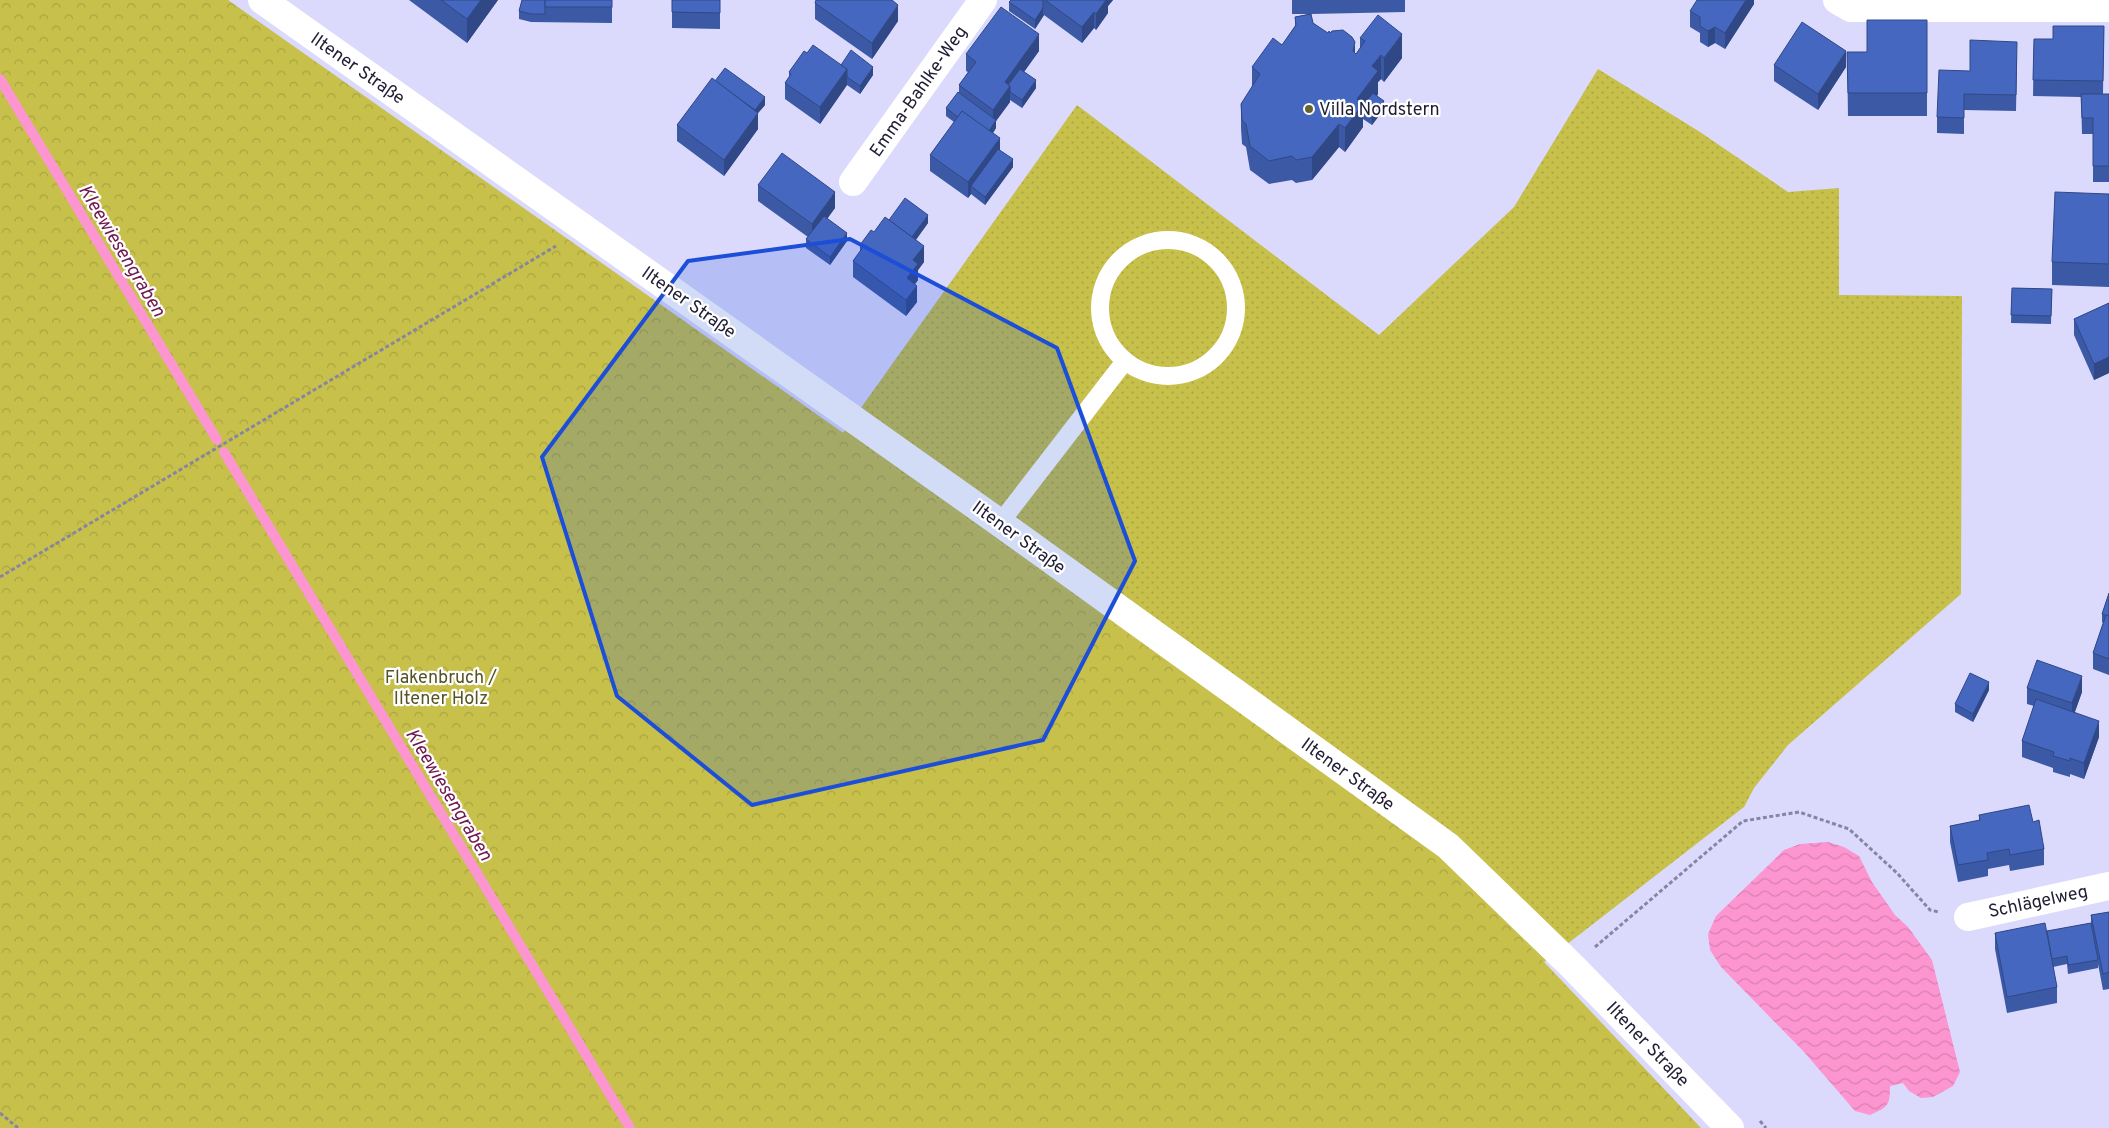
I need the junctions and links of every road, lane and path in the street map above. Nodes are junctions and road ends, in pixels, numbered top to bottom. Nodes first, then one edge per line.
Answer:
1 (262, 0) edge
2 (983, 0) edge
3 (1837, 0) edge
4 (2109, 8) edge
5 (853, 182) dead end
6 (585, 228) junction
7 (1125, 361) junction
8 (1000, 523) junction
9 (0, 577) edge
10 (2109, 886) edge
11 (1968, 917) joint
12 (1594, 948) dead end
13 (0, 1113) edge
14 (18, 1128) edge
15 (1730, 1128) edge

1 - 6 street, Iltener Straße
2 - 5 street, Emma-Bahlke-Weg
3 - 4 street
6 - 8 street, Iltener Straße
6 - 9 path
7 - 7 lane
7 - 8 lane
8 - 15 street, Iltener Straße
10 - 11 street, Schlägelweg
11 - 12 path
13 - 14 path

